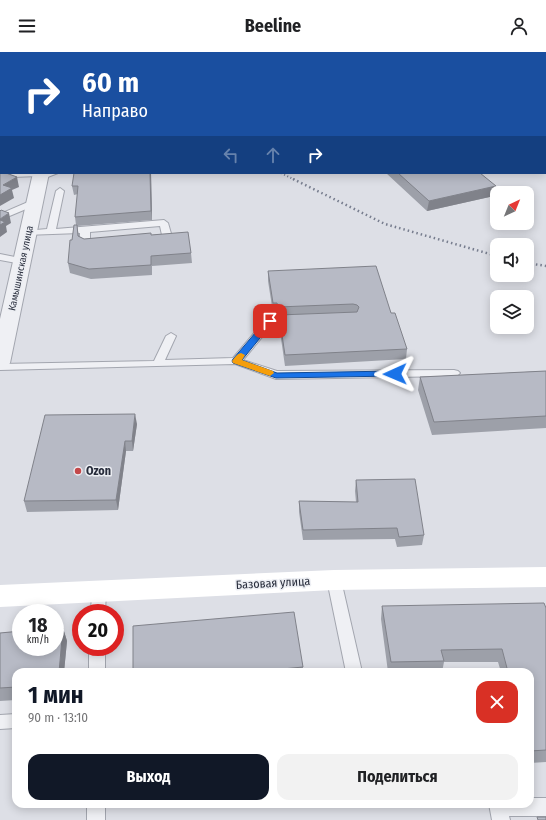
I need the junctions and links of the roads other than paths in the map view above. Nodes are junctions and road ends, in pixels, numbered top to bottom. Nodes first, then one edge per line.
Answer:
1 (44, 174) edge
2 (0, 180) edge
3 (60, 191) dead end
4 (35, 202) junction
5 (0, 217) edge
6 (85, 230) junction
7 (51, 232) junction
8 (28, 233) junction
9 (144, 239) edge
10 (107, 242) edge
11 (0, 257) edge
12 (22, 261) junction
13 (0, 263) edge
14 (308, 320) edge
15 (171, 336) dead end
16 (236, 361) junction
17 (0, 363) edge
18 (158, 364) junction
19 (0, 367) edge
20 (454, 373) dead end
21 (546, 577) edge
22 (334, 580) junction
23 (0, 596) edge
24 (98, 602) edge
25 (97, 656) edge
26 (97, 668) edge
27 (353, 668) edge
28 (12, 720) edge
29 (0, 722) edge
30 (546, 807) edge
31 (96, 808) edge
32 (530, 808) edge
33 (534, 808) edge
34 (499, 810) edge
35 (96, 820) edge

1 - 2 lane
1 - 4 street, Камышинская улица
3 - 7 lane
4 - 5 lane
4 - 8 street, Камышинская улица
6 - 7 lane
6 - 9 lane
6 - 10 lane
7 - 8 lane
8 - 12 street, Камышинская улица
11 - 12 lane
12 - 13 lane
12 - 17 street, Камышинская улица
14 - 16 lane
15 - 18 lane
16 - 18 lane
16 - 20 lane
18 - 19 lane
21 - 22 main road, Базовая улица
22 - 24 main road, Базовая улица
22 - 27 lane
23 - 24 main road, Базовая улица
25 - 26 lane
28 - 29 lane
30 - 33 lane
31 - 35 lane
32 - 34 lane

